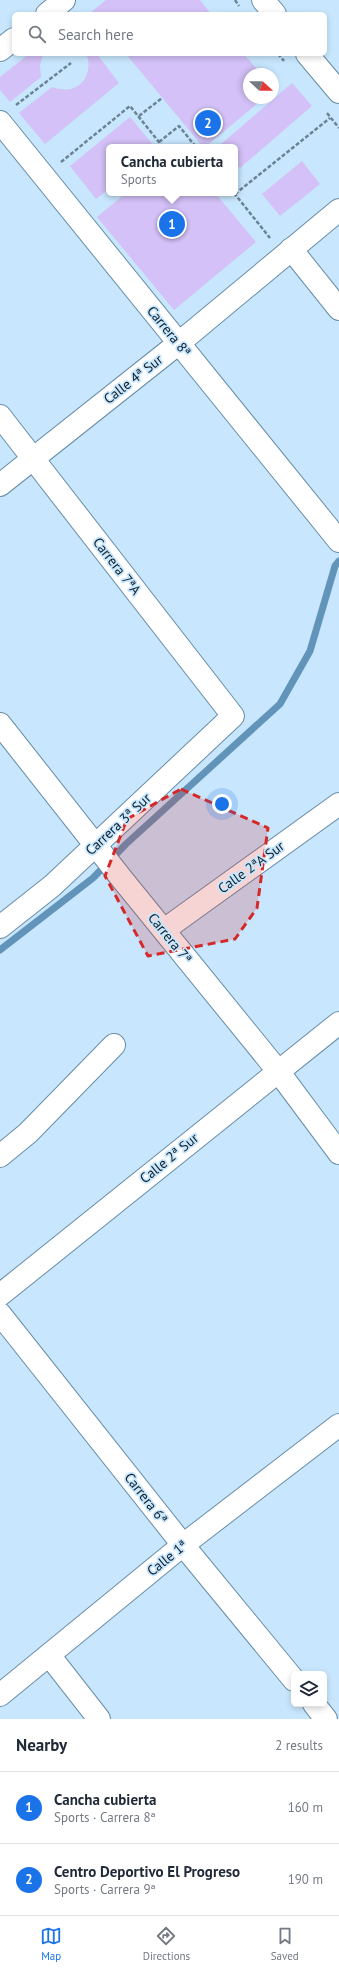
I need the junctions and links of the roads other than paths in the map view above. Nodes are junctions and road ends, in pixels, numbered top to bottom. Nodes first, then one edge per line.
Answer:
1 (64, 0) edge
2 (263, 0) edge
3 (49, 12) edge
4 (272, 12) edge
5 (12, 41) edge
6 (0, 50) edge
7 (309, 56) edge
8 (339, 92) edge
9 (7, 114) edge
10 (339, 210) edge
11 (282, 246) junction
12 (339, 309) edge
13 (178, 343) junction
14 (0, 416) edge
15 (33, 459) junction
16 (0, 485) edge
17 (336, 538) edge
18 (233, 716) joint
19 (0, 724) edge
20 (339, 804) edge
21 (98, 849) junction
22 (0, 927) edge
23 (164, 930) junction
24 (339, 1022) edge
25 (114, 1045) dead end
26 (278, 1070) junction
27 (339, 1153) edge
28 (0, 1156) edge
29 (0, 1295) edge
30 (0, 1314) edge
31 (339, 1425) edge
32 (183, 1544) junction
33 (49, 1655) junction
34 (291, 1676) edge
35 (0, 1695) edge
36 (316, 1707) edge
37 (99, 1719) edge
38 (326, 1719) edge

1 - 3 street
2 - 4 street
5 - 6 street
7 - 8 street
9 - 13 street, Carrera 8ª
10 - 11 street, Calle 4ª Sur
11 - 12 street
11 - 13 street, Calle 4ª Sur
13 - 15 street, Calle 4ª Sur
13 - 17 street, Carrera 8ª
14 - 15 street, Carrera 7ªA
15 - 16 street, Calle 4ª Sur
15 - 18 street, Carrera 7ªA
18 - 21 street, Carrera 3ª Sur
19 - 21 street, Carrera 7ª
20 - 23 street, Calle 2ªA Sur
21 - 22 street, Carrera 3ª Sur
21 - 23 street, Carrera 7ª
23 - 26 street, Carrera 7ª
24 - 26 street, Calle 2ª Sur
25 - 28 street
26 - 27 street, Carrera 7ª
26 - 29 street, Calle 2ª Sur
30 - 32 street, Carrera 6ª
31 - 32 street, Calle 1ª
32 - 33 street, Calle 1ª
32 - 34 street, Carrera 6ª
33 - 35 street, Calle 1ª
33 - 37 street
36 - 38 street

